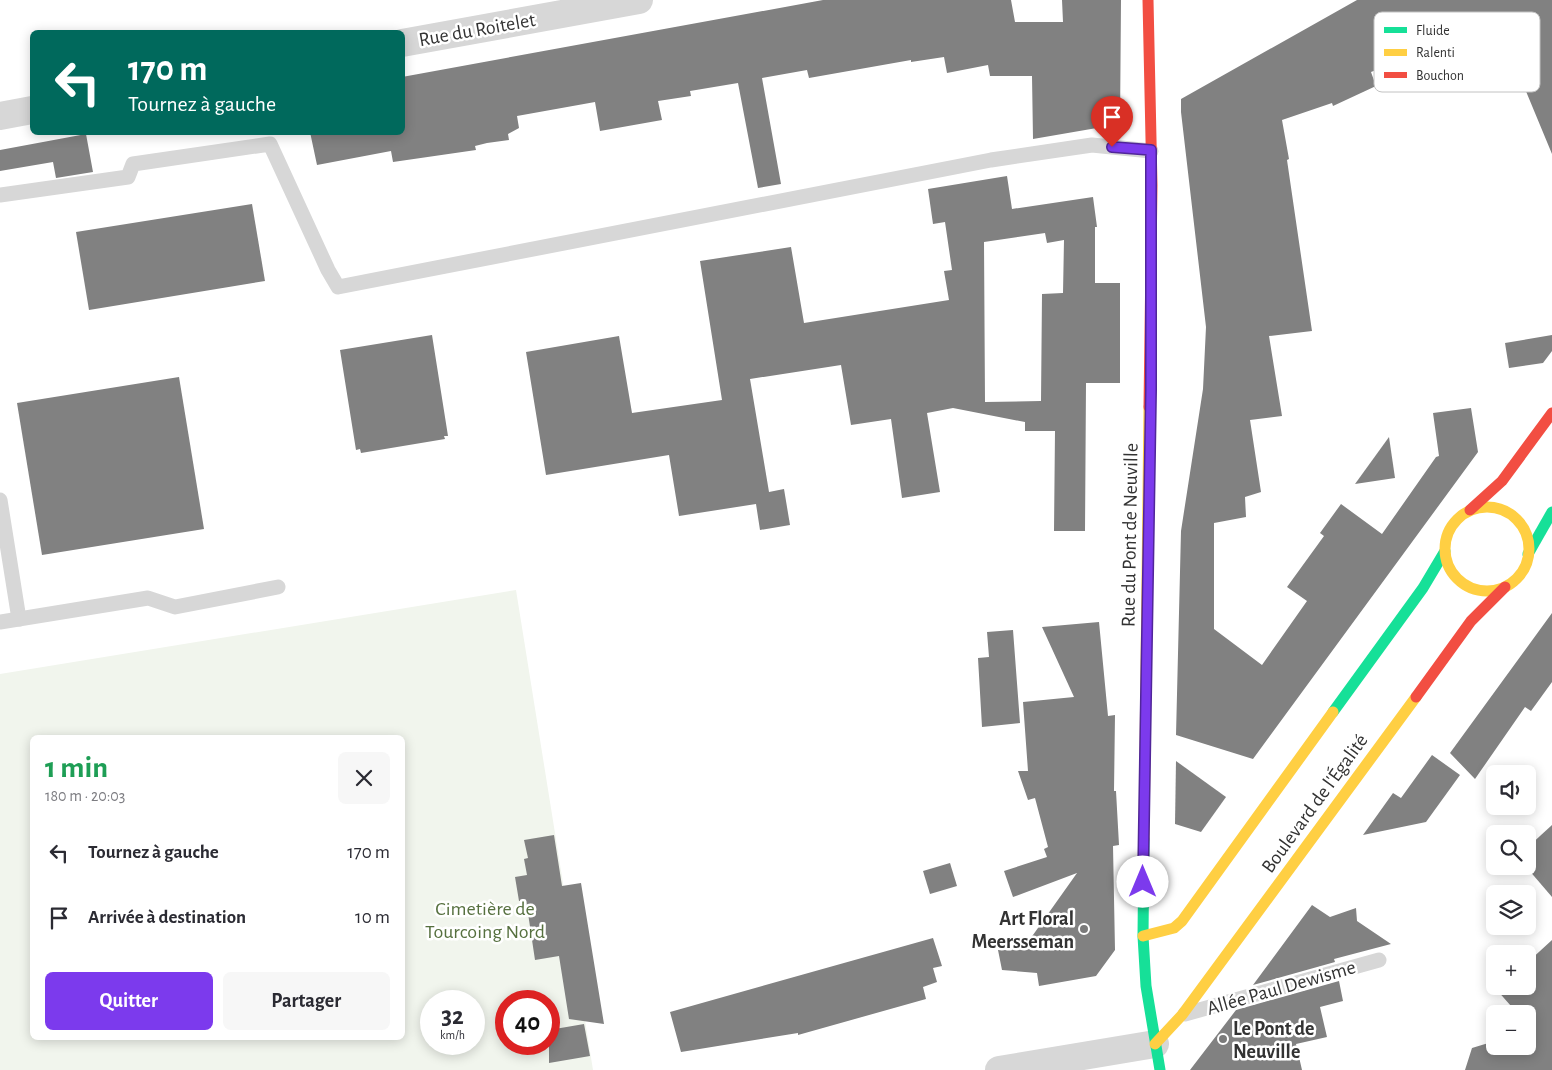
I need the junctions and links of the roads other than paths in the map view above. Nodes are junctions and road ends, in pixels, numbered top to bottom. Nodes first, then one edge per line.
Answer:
1 (640, 0) edge
2 (1148, 0) edge
3 (405, 42) edge
4 (30, 110) edge
5 (0, 116) edge
6 (1151, 150) junction
7 (0, 194) edge
8 (1552, 413) edge
9 (0, 500) edge
10 (1470, 510) junction
11 (1552, 512) edge
12 (1445, 551) junction
13 (1528, 554) junction
14 (278, 587) dead end
15 (1505, 587) junction
16 (19, 619) junction
17 (0, 622) edge
18 (1143, 936) junction
19 (1379, 960) dead end
20 (1182, 1015) junction
21 (1158, 1057) edge
22 (999, 1070) edge

1 - 3 street, Rue du Roitelet
2 - 6 main road, Rue du Pont de Neuville
4 - 5 street
6 - 7 lane
6 - 18 main road, Rue du Pont de Neuville
8 - 10 main road, Boulevard de l'Égalité
9 - 16 lane
10 - 12 main road, Boulevard de l'Égalité
10 - 13 main road
11 - 13 main road, Boulevard de l'Égalité
12 - 15 main road
12 - 18 main road, Boulevard de l'Égalité
13 - 15 main road, Boulevard de l'Égalité
14 - 16 lane
15 - 20 main road, Boulevard de l'Égalité
16 - 17 lane
18 - 21 main road, Rue du Pont de Neuville
19 - 20 lane, Allée Paul Dewisme
20 - 21 main road, Boulevard de l'Égalité
21 - 22 street

